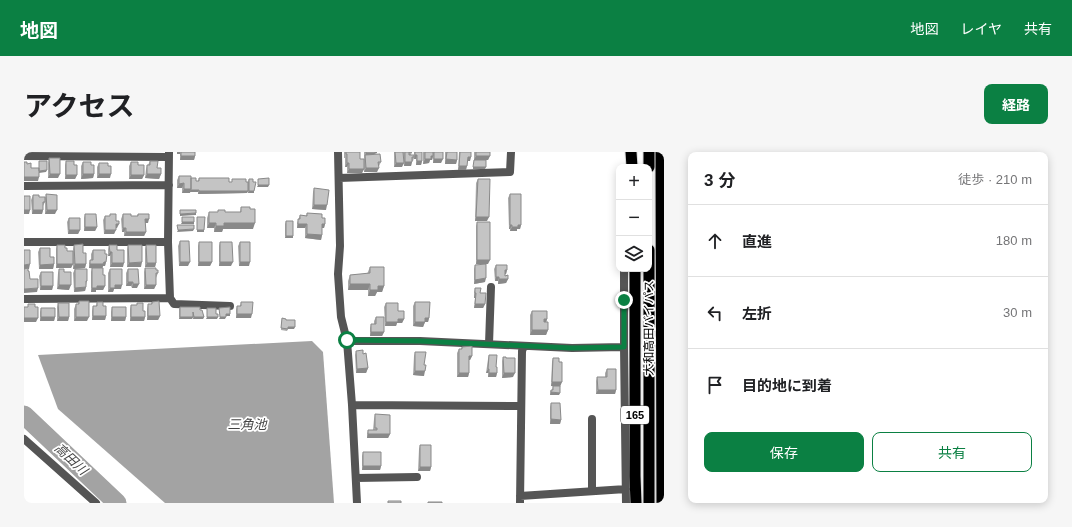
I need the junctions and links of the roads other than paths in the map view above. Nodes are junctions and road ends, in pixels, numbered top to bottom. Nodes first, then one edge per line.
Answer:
1 (338, 152) edge
2 (511, 152) edge
3 (630, 152) edge
4 (649, 152) edge
5 (661, 152) edge
6 (169, 154) edge
7 (24, 156) edge
8 (628, 164) edge
9 (632, 164) edge
10 (649, 164) edge
11 (339, 178) junction
12 (169, 185) junction
13 (24, 186) edge
14 (24, 242) edge
15 (168, 242) junction
16 (624, 272) edge
17 (635, 272) edge
18 (649, 272) edge
19 (491, 287) dead end
20 (170, 298) junction
21 (24, 300) edge
22 (230, 306) edge
23 (347, 340) junction
24 (489, 344) junction
25 (524, 346) junction
26 (624, 347) junction
27 (352, 405) junction
28 (522, 406) junction
29 (592, 419) dead end
30 (24, 439) edge
31 (356, 478) junction
32 (416, 478) dead end
33 (626, 489) junction
34 (592, 491) junction
35 (520, 500) edge
36 (96, 503) edge
37 (357, 503) edge
38 (626, 503) edge
39 (636, 503) edge
40 (649, 503) edge
41 (662, 503) edge

1 - 11 street
2 - 11 street
3 - 8 street
3 - 9 highway
4 - 10 highway
5 - 41 highway, 大和高田バイパス
6 - 7 street
6 - 12 street
11 - 23 street
12 - 13 street
12 - 15 street
14 - 15 street
15 - 20 street
16 - 26 street
17 - 39 highway, 165
18 - 40 highway, 大和高田バイパス
19 - 24 street
20 - 21 street
20 - 22 street
23 - 24 street
23 - 27 street
24 - 25 street
25 - 26 street
25 - 28 street
26 - 33 street
27 - 28 street
27 - 31 street
28 - 35 street
29 - 34 street
30 - 36 street
31 - 32 street
31 - 37 street
33 - 34 street
33 - 38 street
34 - 35 street

